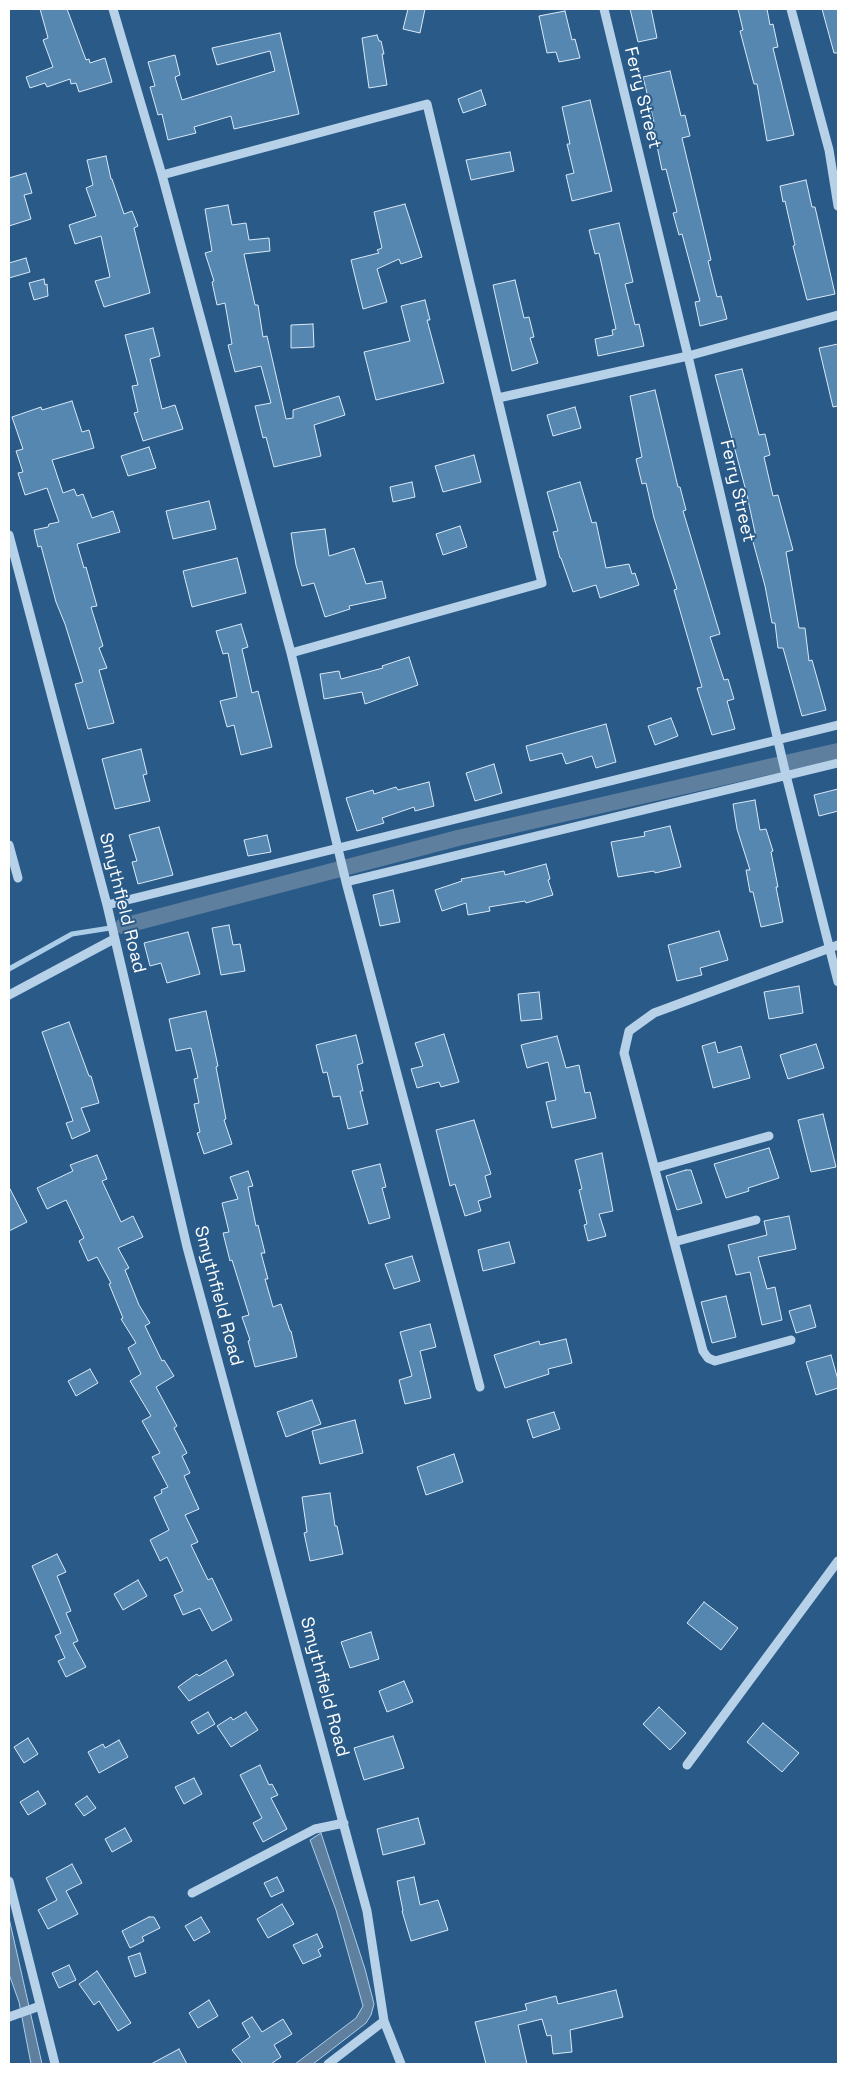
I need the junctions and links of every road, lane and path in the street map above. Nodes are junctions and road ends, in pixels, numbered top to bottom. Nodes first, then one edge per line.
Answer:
1 (113, 9) edge
2 (604, 9) edge
3 (791, 9) edge
4 (834, 148) edge
5 (162, 174) junction
6 (838, 206) edge
7 (838, 315) edge
8 (688, 356) junction
9 (498, 398) junction
10 (9, 535) edge
11 (291, 653) junction
12 (838, 724) edge
13 (778, 738) junction
14 (838, 763) edge
15 (786, 775) junction
16 (9, 845) edge
17 (338, 848) junction
18 (18, 878) dead end
19 (346, 882) junction
20 (107, 905) junction
21 (114, 939) junction
22 (834, 946) edge
23 (838, 982) edge
24 (9, 996) edge
25 (769, 1136) dead end
26 (655, 1168) junction
27 (756, 1220) dead end
28 (674, 1242) junction
29 (791, 1340) dead end
30 (480, 1387) dead end
31 (838, 1561) edge
32 (687, 1765) dead end
33 (344, 1823) junction
34 (9, 1882) edge
35 (192, 1893) dead end
36 (36, 2008) junction
37 (13, 2016) edge
38 (384, 2021) junction
39 (55, 2064) edge
40 (328, 2064) edge
41 (401, 2064) edge

1 - 5 street
2 - 8 street, Ferry Street
3 - 4 street
4 - 6 street
5 - 9 street
5 - 11 street
7 - 8 street
8 - 9 street
8 - 13 street, Ferry Street
9 - 11 street
10 - 20 street, Smythfield Road
11 - 17 street
12 - 13 street
13 - 15 street, Ferry Street
13 - 17 street
14 - 15 street
15 - 19 street
15 - 22 street, Ferry Street
16 - 18 street
17 - 19 street
17 - 20 street
19 - 30 street
20 - 21 street, Smythfield Road
21 - 24 street
21 - 33 street, Smythfield Road
22 - 23 street, Ferry Street
22 - 26 street
25 - 26 street
26 - 28 street
27 - 28 street
28 - 29 street
31 - 32 street
33 - 35 street
33 - 38 street, Smythfield Road
34 - 36 street
36 - 37 street
36 - 39 street
38 - 40 street
38 - 41 street, Smythfield Road

